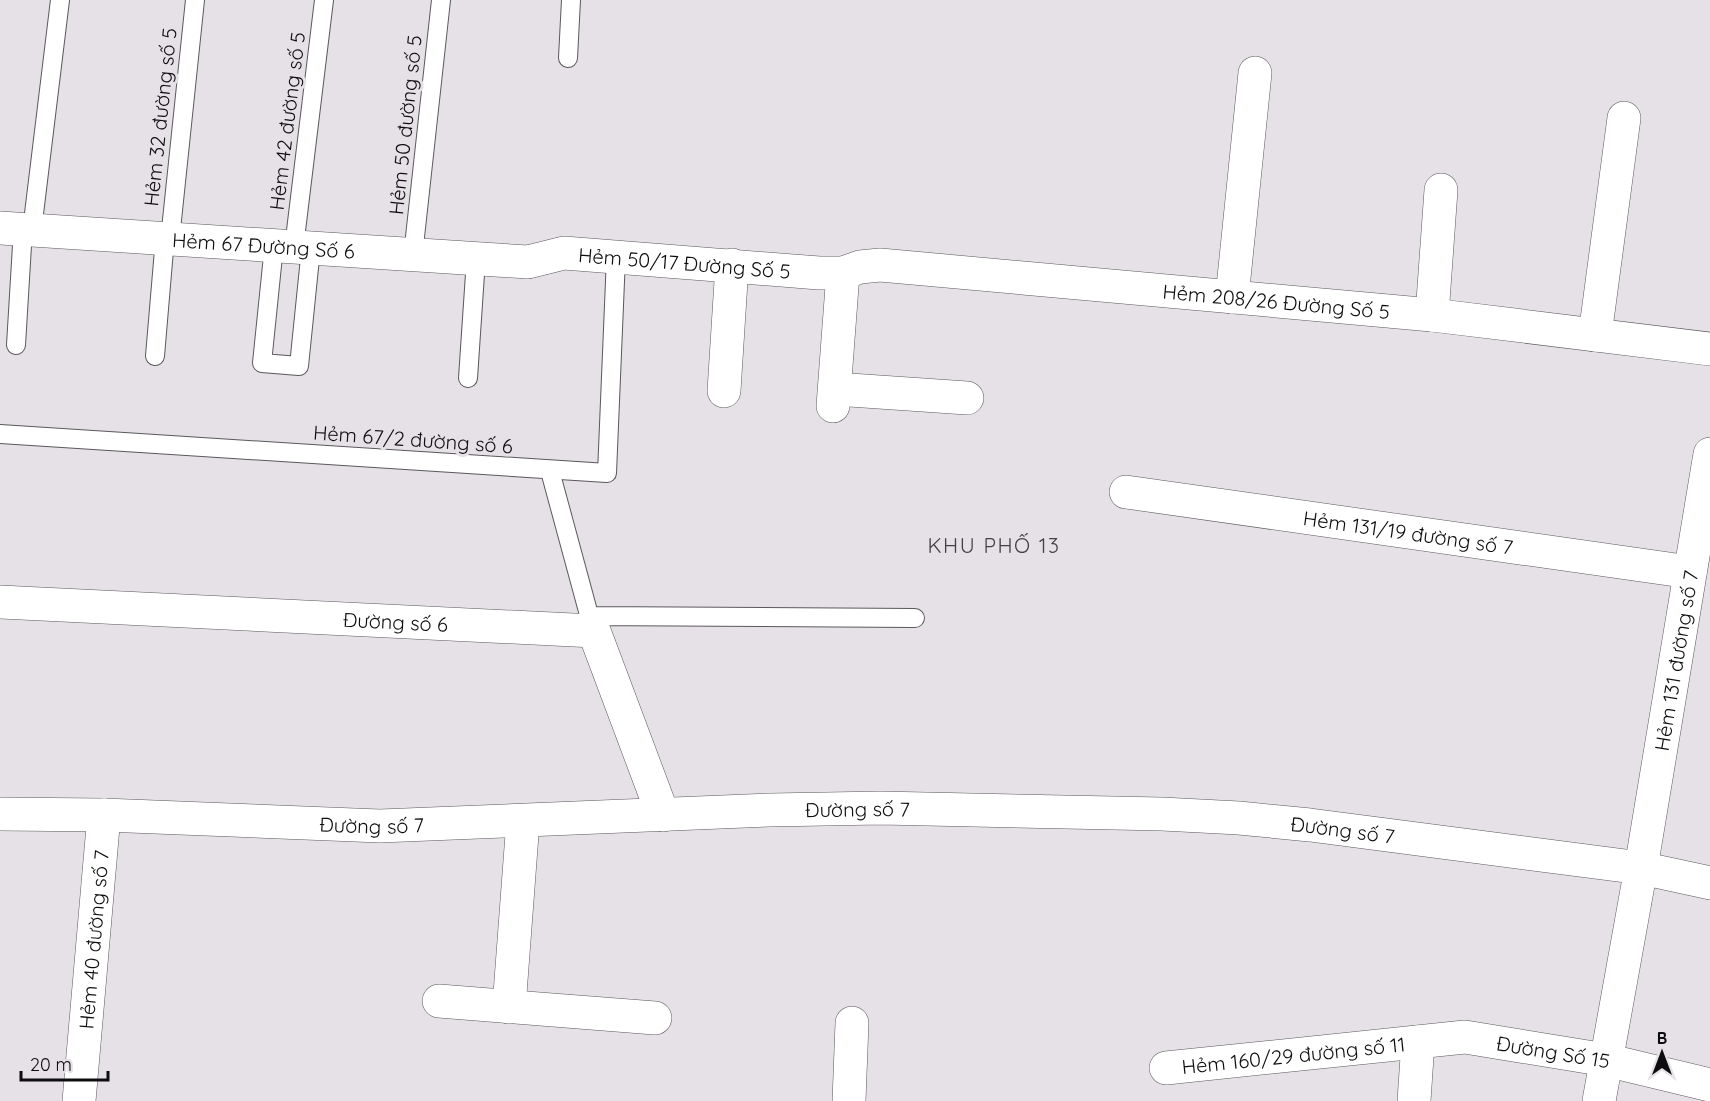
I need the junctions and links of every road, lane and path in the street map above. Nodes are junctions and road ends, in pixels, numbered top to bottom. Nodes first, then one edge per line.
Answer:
1 (60, 0) edge
2 (195, 0) edge
3 (324, 0) edge
4 (441, 0) edge
5 (571, 0) edge
6 (568, 58) dead end
7 (1255, 73) dead end
8 (1624, 118) dead end
9 (1441, 190) dead end
10 (19, 229) edge
11 (167, 239) junction
12 (293, 247) junction
13 (413, 255) junction
14 (616, 257) junction
15 (476, 259) junction
16 (528, 262) joint
17 (732, 265) junction
18 (843, 273) junction
19 (1232, 297) junction
20 (1432, 315) junction
21 (1595, 335) junction
22 (16, 345) dead end
23 (1710, 349) edge
24 (155, 357) dead end
25 (468, 378) dead end
26 (724, 391) dead end
27 (967, 398) dead end
28 (0, 434) edge
29 (1710, 454) edge
30 (550, 471) junction
31 (1126, 492) dead end
32 (1690, 572) junction
33 (0, 602) edge
34 (915, 618) dead end
35 (592, 623) junction
36 (0, 814) edge
37 (104, 815) junction
38 (663, 815) junction
39 (523, 821) junction
40 (1641, 868) junction
41 (1710, 883) edge
42 (439, 1001) dead end
43 (509, 1007) junction
44 (655, 1018) dead end
45 (852, 1023) dead end
46 (1465, 1037) joint
47 (1418, 1042) junction
48 (1606, 1060) junction
49 (1166, 1068) dead end
50 (1710, 1085) edge
51 (79, 1101) edge
52 (849, 1101) edge
53 (1414, 1101) edge
54 (1599, 1101) edge

1 - 10 lane
2 - 11 lane, Hẻm 32 đường số 5
3 - 12 lane, Hẻm 42 đường số 5
4 - 13 lane, Hẻm 50 đường số 5
5 - 6 lane
7 - 19 street
8 - 21 street
9 - 20 street
10 - 11 street, Hẻm 67 Đường Số 6
10 - 22 lane
11 - 12 street, Hẻm 67 Đường Số 6
11 - 24 lane, Hẻm 32 đường số 5
12 - 12 lane
12 - 13 street, Hẻm 67 Đường Số 6
13 - 15 street, Hẻm 67 Đường Số 6
14 - 16 street, Hẻm 50/17 Đường Số 5
14 - 17 street, Hẻm 50/17 Đường Số 5
14 - 30 lane, Hẻm 67/2 đường số 6
15 - 16 street, Hẻm 67 Đường Số 6
15 - 25 lane
17 - 18 street, Hẻm 50/17 Đường Số 5
17 - 26 street
18 - 19 street, Hẻm 208/26 Đường Số 5
18 - 27 street
19 - 20 street, Hẻm 208/26 Đường Số 5
20 - 21 street, Hẻm 208/26 Đường Số 5
21 - 23 street, Hẻm 208/26 Đường Số 5
28 - 30 lane, Hẻm 67/2 đường số 6
29 - 32 street, Hẻm 131 đường số 7
30 - 35 lane
31 - 32 street, Hẻm 131/19 đường số 7
32 - 40 street, Hẻm 131 đường số 7
33 - 35 street, Đường số 6
34 - 35 lane, Đường số 6
35 - 38 street
36 - 37 street, Đường số 7
37 - 39 street, Đường số 7
37 - 51 street, Hẻm 40 đường số 7
38 - 39 street, Đường số 7
38 - 40 street, Đường số 7
39 - 43 street
40 - 41 street, Đường số 7
40 - 48 street, Hẻm 131 đường số 7
42 - 43 street
43 - 44 street
45 - 52 street
46 - 47 street, Hẻm 160/29 đường số 11
46 - 48 street, Đường Số 15
47 - 49 street, Hẻm 160/29 đường số 11
47 - 53 street, Hẻm 160/29 đường số 11
48 - 50 street, Đường Số 15
48 - 54 street, Hẻm 131 đường số 7

